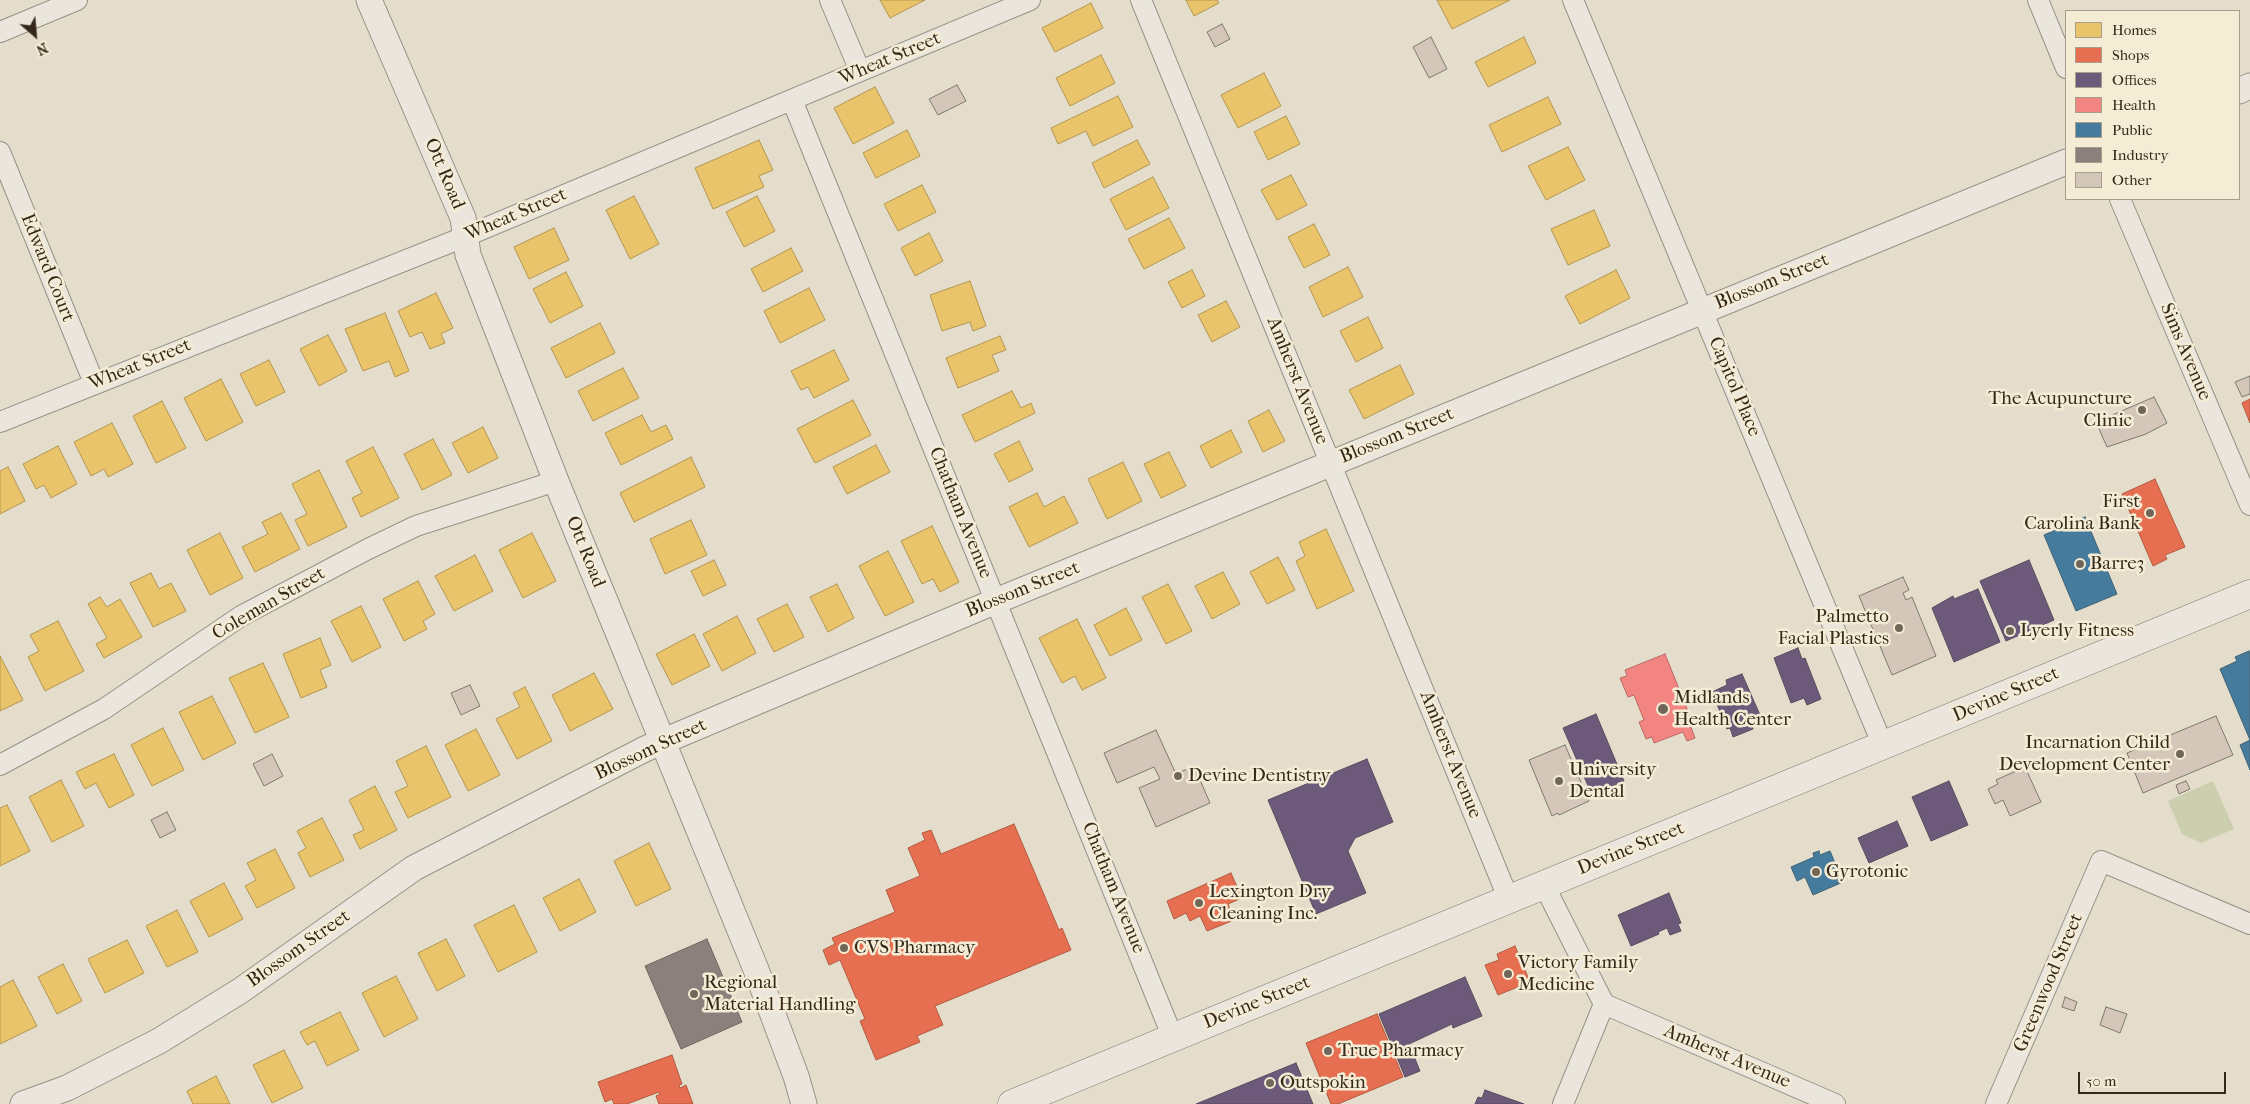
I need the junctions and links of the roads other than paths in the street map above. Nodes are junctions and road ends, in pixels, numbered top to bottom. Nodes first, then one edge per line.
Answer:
1 (78, 0) edge
2 (369, 0) edge
3 (830, 0) edge
4 (1030, 0) edge
5 (1141, 0) edge
6 (1573, 0) edge
7 (2038, 0) edge
8 (0, 32) edge
9 (2065, 66) edge
10 (860, 71) junction
11 (792, 100) junction
12 (0, 152) edge
13 (2065, 162) edge
14 (2120, 200) edge
15 (464, 237) junction
16 (1702, 311) junction
17 (94, 383) junction
18 (0, 422) edge
19 (1331, 464) junction
20 (556, 481) junction
21 (2250, 506) edge
22 (2250, 594) edge
23 (996, 601) junction
24 (664, 742) junction
25 (1883, 746) junction
26 (0, 765) edge
27 (1544, 885) junction
28 (1509, 900) junction
29 (2250, 924) edge
30 (1604, 1004) junction
31 (1173, 1038) junction
32 (23, 1104) edge
33 (804, 1104) edge
34 (1012, 1104) edge
35 (1563, 1104) edge
36 (1835, 1104) edge
37 (1996, 1104) edge

1 - 8 street
2 - 15 street, Ott Road
3 - 10 street
4 - 10 street, Wheat Street
5 - 19 street, Amherst Avenue
6 - 16 street, Capitol Place
7 - 9 street
10 - 11 street, Wheat Street
11 - 15 street, Wheat Street
11 - 23 street, Chatham Avenue
12 - 17 street, Edward Court
13 - 16 street, Blossom Street
14 - 21 street, Sims Avenue
15 - 17 street, Wheat Street
15 - 20 street, Ott Road
16 - 19 street, Blossom Street
16 - 25 street, Capitol Place
17 - 18 street, Wheat Street
19 - 23 street, Blossom Street
19 - 28 street, Amherst Avenue
20 - 24 street, Ott Road
20 - 26 street, Coleman Street
22 - 25 main road, Devine Street
23 - 24 street, Blossom Street
23 - 31 street, Chatham Avenue
24 - 32 street, Blossom Street
24 - 33 street, Ott Road
25 - 27 main road, Devine Street
27 - 28 main road, Devine Street
27 - 30 street
28 - 31 main road, Devine Street
29 - 37 street, Greenwood Street
30 - 35 street
30 - 36 street, Amherst Avenue
31 - 34 main road, Devine Street

